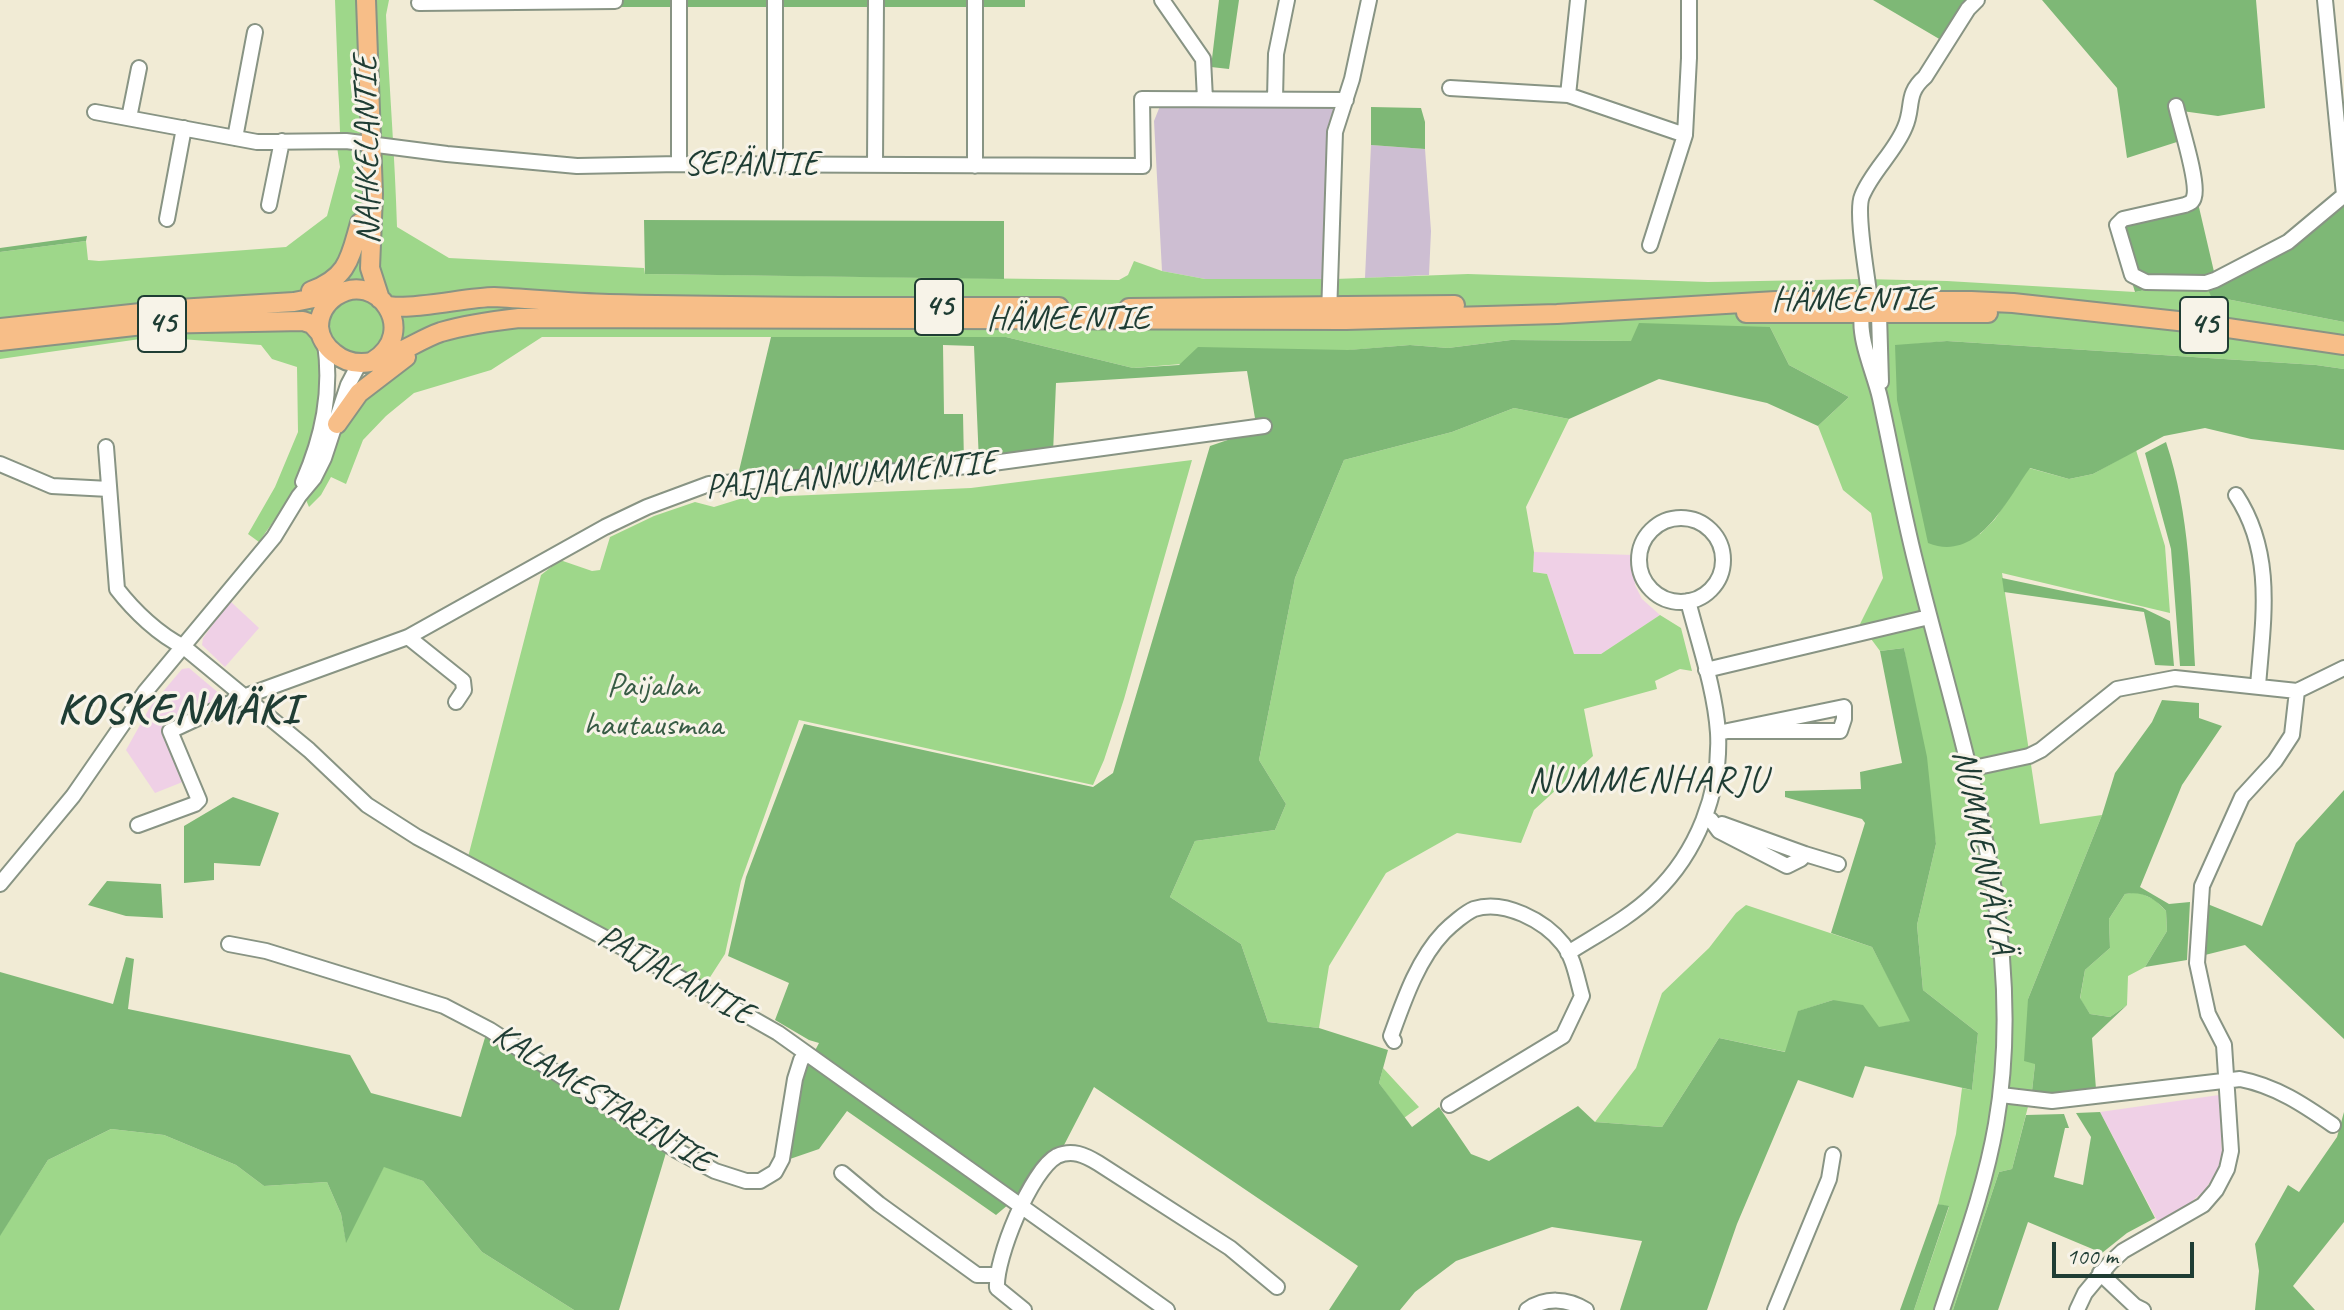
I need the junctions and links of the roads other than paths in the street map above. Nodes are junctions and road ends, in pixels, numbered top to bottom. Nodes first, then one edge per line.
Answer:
1 (357, 0) edge
2 (366, 0) edge
3 (679, 0) edge
4 (775, 0) edge
5 (876, 0) edge
6 (975, 0) edge
7 (1162, 0) edge
8 (1287, 0) edge
9 (1369, 0) edge
10 (1578, 0) edge
11 (1689, 0) edge
12 (1977, 0) edge
13 (2325, 0) edge
14 (502, 1) edge
15 (615, 1) edge
16 (419, 3) dead end
17 (255, 32) dead end
18 (139, 68) dead end
19 (1450, 88) dead end
20 (1568, 95) junction
21 (1205, 99) junction
22 (1275, 99) junction
23 (1346, 100) junction
24 (2176, 106) dead end
25 (95, 112) dead end
26 (129, 118) junction
27 (184, 128) junction
28 (1685, 135) junction
29 (235, 138) junction
30 (282, 141) junction
31 (366, 143) junction
32 (679, 164) junction
33 (775, 165) junction
34 (875, 165) junction
35 (975, 166) junction
36 (2343, 196) edge
37 (269, 205) dead end
38 (167, 219) dead end
39 (360, 223) junction
40 (1650, 245) dead end
41 (346, 291) junction
42 (383, 302) junction
43 (277, 304) junction
44 (1870, 310) junction
45 (1329, 313) junction
46 (0, 328) edge
47 (459, 329) junction
48 (323, 338) junction
49 (0, 341) edge
50 (2344, 345) edge
51 (366, 362) junction
52 (337, 424) junction
53 (1264, 426) dead end
54 (106, 447) dead end
55 (0, 464) edge
56 (109, 489) junction
57 (2236, 495) dead end
58 (299, 496) junction
59 (1688, 601) junction
60 (1929, 617) junction
61 (408, 637) junction
62 (184, 647) junction
63 (2344, 668) edge
64 (1706, 670) junction
65 (2258, 686) junction
66 (2297, 691) junction
67 (243, 697) junction
68 (456, 702) dead end
69 (1724, 732) junction
70 (1969, 769) junction
71 (1708, 819) junction
72 (138, 825) dead end
73 (1838, 864) dead end
74 (0, 884) edge
75 (229, 944) dead end
76 (1568, 953) junction
77 (1394, 1041) dead end
78 (807, 1054) junction
79 (2228, 1080) junction
80 (2001, 1095) junction
81 (1449, 1105) dead end
82 (2333, 1125) dead end
83 (1833, 1155) dead end
84 (842, 1173) dead end
85 (1021, 1208) junction
86 (2100, 1273) junction
87 (996, 1275) junction
88 (1277, 1287) dead end
89 (1024, 1310) edge
90 (1167, 1310) edge
91 (1527, 1310) edge
92 (1586, 1310) edge
93 (1775, 1310) edge
94 (1942, 1310) edge
95 (2077, 1310) edge
96 (2143, 1310) edge

1 - 31 main road, NAHKELANTIE
2 - 31 main road, NAHKELANTIE
3 - 32 street
4 - 33 street
5 - 34 street
6 - 35 street
7 - 21 street
8 - 22 street
9 - 23 street
10 - 20 street
11 - 28 street
12 - 44 street, NUMMENVÄYLÄ
13 - 36 street
14 - 15 street
14 - 16 street
17 - 29 street
18 - 26 street
19 - 20 street
20 - 28 street
21 - 22 street
21 - 35 street, SEPÄNTIE
22 - 23 street
23 - 45 street
24 - 36 street
25 - 26 street, SEPÄNTIE
26 - 27 street, SEPÄNTIE
27 - 29 street, SEPÄNTIE
27 - 38 street
28 - 40 street
29 - 30 street, SEPÄNTIE
30 - 31 street, SEPÄNTIE
30 - 37 street
31 - 32 street, SEPÄNTIE
31 - 39 main road, NAHKELANTIE
31 - 42 main road, NAHKELANTIE
32 - 33 street, SEPÄNTIE
33 - 34 street, SEPÄNTIE
34 - 35 street, SEPÄNTIE
39 - 41 main road, NAHKELANTIE
39 - 43 main road
41 - 42 main road, 45
41 - 43 main road, 45
41 - 48 main road
42 - 45 main road, HÄMEENTIE / 45
42 - 51 main road
43 - 46 main road, 45
44 - 45 main road, HÄMEENTIE / 45
44 - 50 main road, HÄMEENTIE / 45
44 - 60 street, NUMMENVÄYLÄ
45 - 47 main road, HÄMEENTIE / 45
47 - 51 main road, HÄMEENTIE / 45
47 - 52 main road
48 - 49 main road, 45
48 - 51 main road, 45
48 - 58 street
51 - 52 street
52 - 58 street
53 - 61 street, PAIJALANNUMMENTIE
54 - 56 street, PAIJALANTIE
55 - 56 street
56 - 62 street, PAIJALANTIE
57 - 65 street
58 - 62 street
59 - 59 street
59 - 64 street
60 - 64 street
60 - 70 street, NUMMENVÄYLÄ
61 - 67 street, PAIJALANNUMMENTIE
61 - 68 street
62 - 67 street, PAIJALANTIE
62 - 74 street
63 - 66 street
64 - 69 street
65 - 66 street
65 - 70 street
66 - 79 street
67 - 72 street, PAIJALANNUMMENTIE
67 - 78 street, PAIJALANTIE
69 - 69 street
69 - 71 street
70 - 80 street, NUMMENVÄYLÄ
71 - 73 street
71 - 76 street
75 - 78 street, KALAMESTARINTIE
76 - 77 street
76 - 81 street
78 - 85 street, PAIJALANTIE
79 - 80 street
79 - 82 street
79 - 86 street
80 - 94 street, NUMMENVÄYLÄ
83 - 93 street
84 - 87 street
85 - 87 street
85 - 88 street
85 - 90 street, PAIJALANTIE
86 - 95 street
86 - 96 street
87 - 89 street
91 - 92 street

